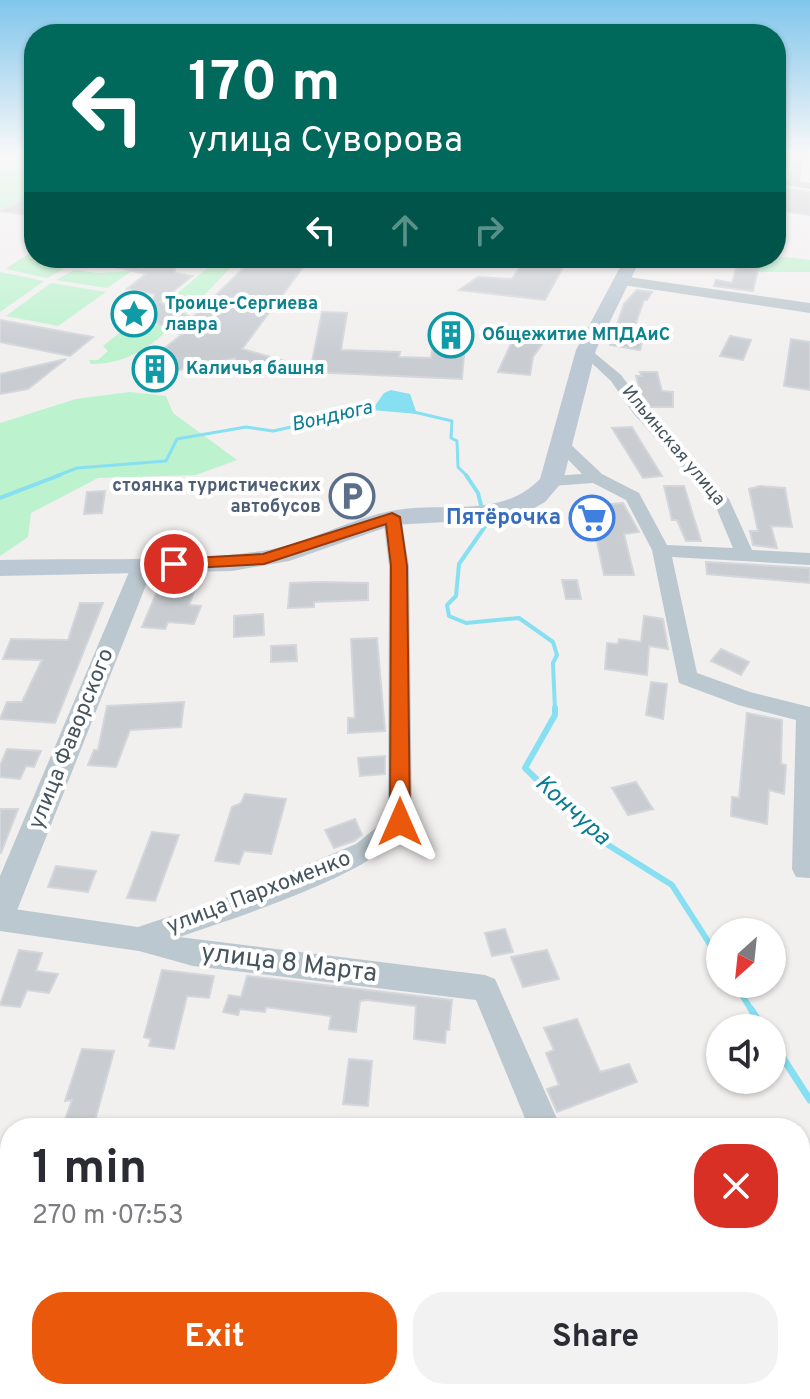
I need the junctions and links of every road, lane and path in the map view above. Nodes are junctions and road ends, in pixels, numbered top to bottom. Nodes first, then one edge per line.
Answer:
1 (628, 268) edge
2 (621, 281) junction
3 (810, 308) edge
4 (586, 350) junction
5 (561, 444) junction
6 (596, 478) junction
7 (551, 481) junction
8 (392, 517) junction
9 (661, 550) junction
10 (744, 553) junction
11 (810, 559) edge
12 (143, 565) junction
13 (0, 568) edge
14 (808, 715) edge
15 (805, 869) dead end
16 (0, 913) edge
17 (0, 919) edge
18 (139, 939) junction
19 (541, 1118) edge

1 - 2 main road
2 - 3 street
2 - 4 main road
4 - 5 main road
4 - 10 street, Ильинская улица
5 - 6 street
5 - 7 main road
6 - 7 street
6 - 9 street
7 - 8 main road
8 - 12 main road
8 - 18 street, улица Пархоменко
9 - 10 street
9 - 14 street
10 - 11 street
12 - 13 main road
12 - 16 street, улица Фаворского
14 - 15 street
17 - 18 street, улица 8 Марта
18 - 19 street, улица 8 Марта

